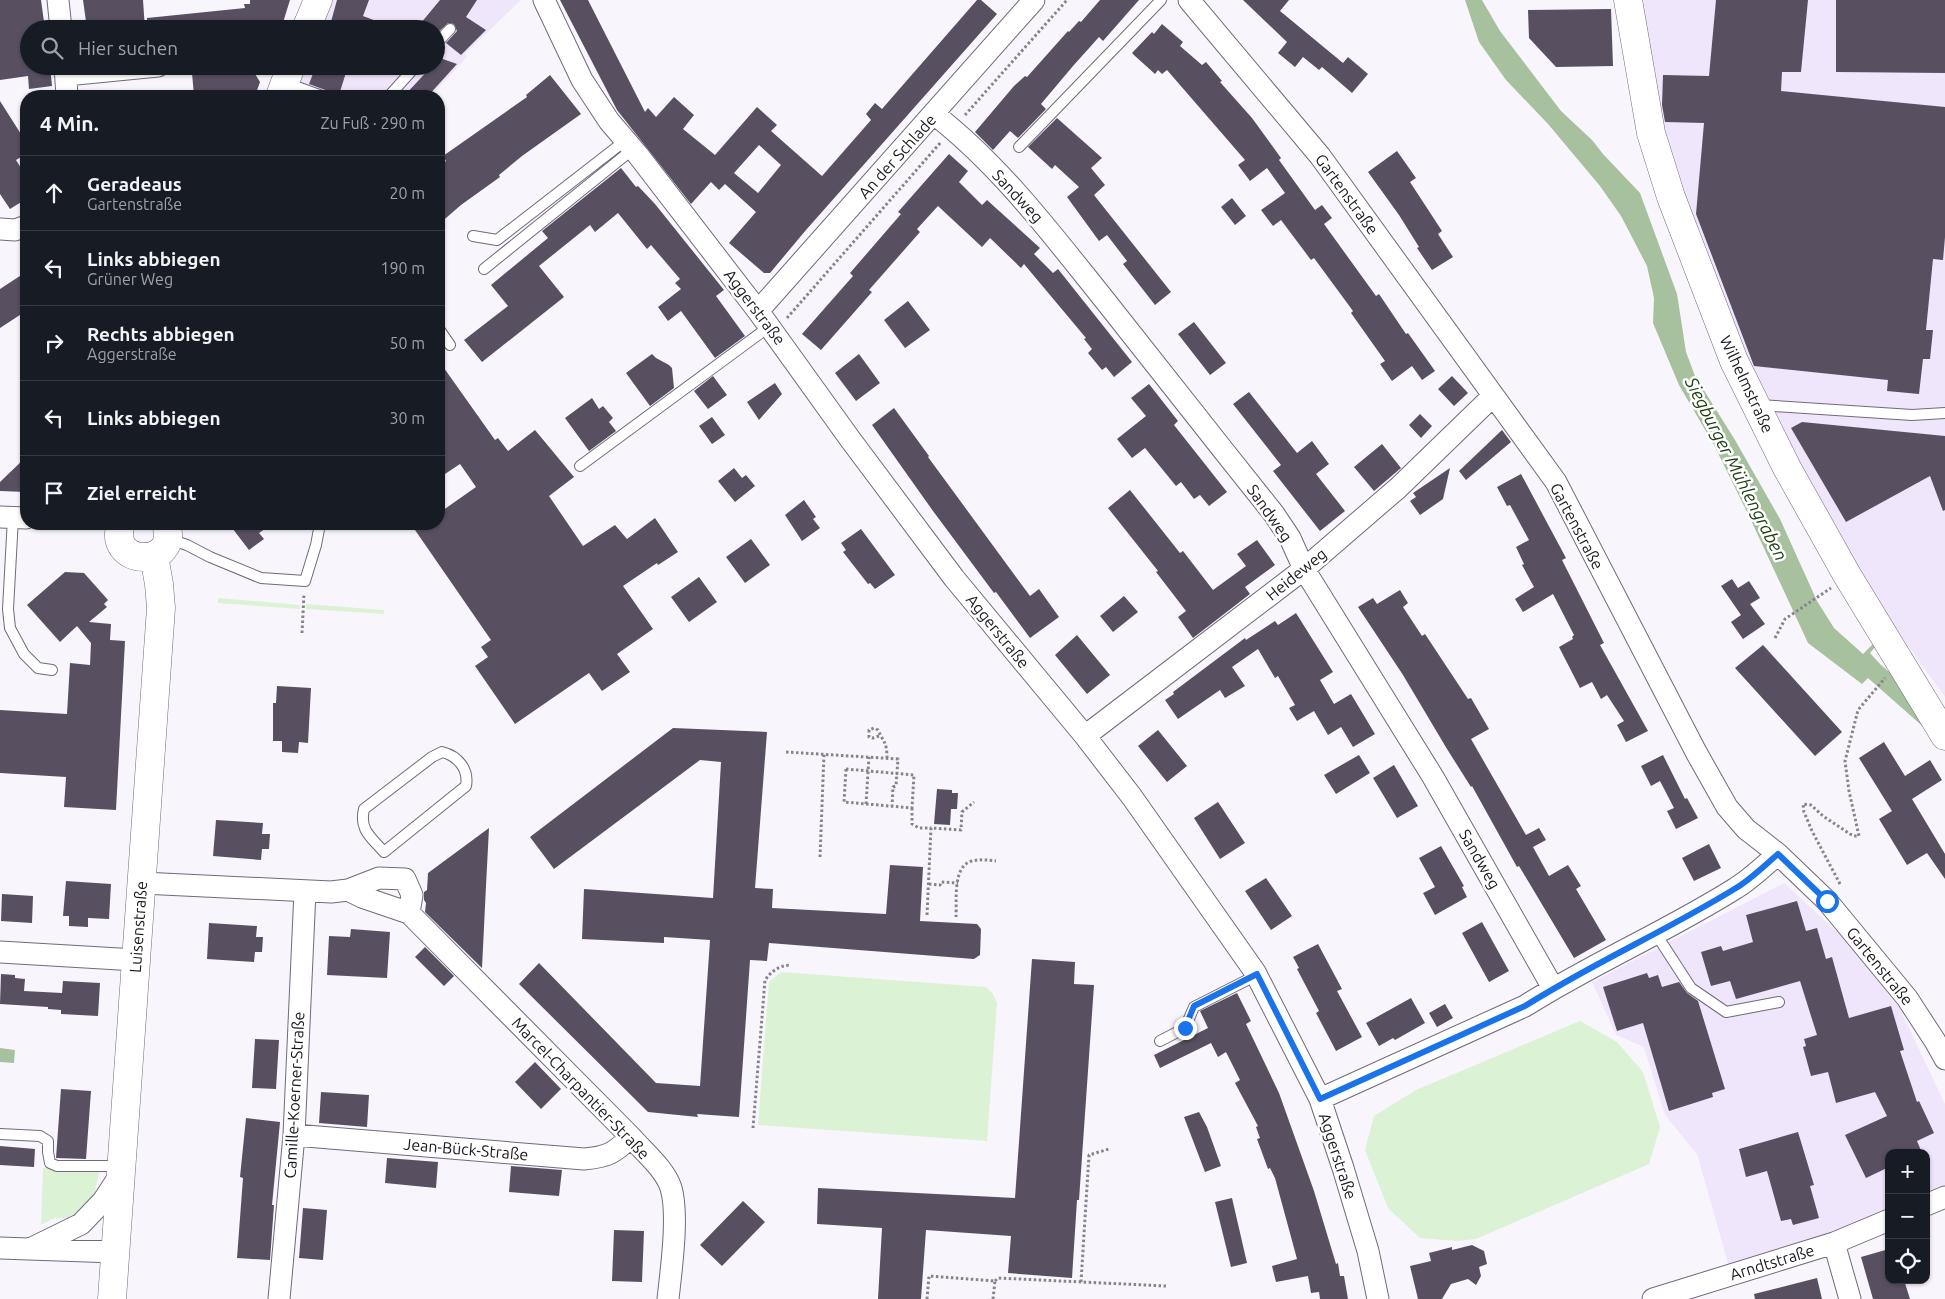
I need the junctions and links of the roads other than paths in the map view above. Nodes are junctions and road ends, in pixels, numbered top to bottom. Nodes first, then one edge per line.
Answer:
1 (58, 0) edge
2 (544, 0) edge
3 (1034, 0) edge
4 (1161, 0) edge
5 (1190, 0) edge
6 (1628, 0) edge
7 (317, 1) edge
8 (60, 20) edge
9 (310, 20) edge
10 (450, 28) dead end
11 (445, 34) edge
12 (94, 75) edge
13 (408, 75) edge
14 (286, 76) edge
15 (66, 79) edge
16 (311, 90) edge
17 (394, 90) edge
18 (934, 114) junction
19 (629, 144) junction
20 (1019, 147) dead end
21 (20, 228) edge
22 (0, 229) edge
23 (473, 236) dead end
24 (484, 268) dead end
25 (767, 323) junction
26 (445, 338) edge
27 (450, 345) dead end
28 (1493, 396) junction
29 (1756, 405) junction
30 (1945, 413) edge
31 (580, 466) dead end
32 (13, 518) edge
33 (117, 530) edge
34 (319, 530) edge
35 (163, 539) edge
36 (1304, 569) junction
37 (52, 670) dead end
38 (1085, 736) junction
39 (1945, 736) edge
40 (463, 790) joint
41 (1778, 854) junction
42 (142, 883) junction
43 (348, 890) junction
44 (305, 891) junction
45 (409, 913) junction
46 (1656, 934) junction
47 (0, 952) edge
48 (136, 960) junction
49 (1257, 974) junction
50 (1553, 988) junction
51 (1779, 1002) dead end
52 (1160, 1041) dead end
53 (1945, 1059) edge
54 (1320, 1099) junction
55 (0, 1134) edge
56 (294, 1135) junction
57 (631, 1137) junction
58 (121, 1170) junction
59 (1945, 1197) edge
60 (1930, 1203) edge
61 (1885, 1222) edge
62 (1834, 1243) junction
63 (0, 1248) edge
64 (30, 1249) junction
65 (114, 1252) junction
66 (112, 1299) edge
67 (279, 1299) edge
68 (668, 1299) edge
69 (1378, 1299) edge
70 (1653, 1299) edge
71 (1850, 1299) edge

1 - 8 street
2 - 19 street, Aggerstraße
3 - 18 street, An der Schlade
4 - 20 lane
5 - 28 street, Gartenstraße
6 - 29 main road, Wilhelmstraße
7 - 9 main road
10 - 11 lane
12 - 15 street
13 - 17 lane
14 - 16 lane
18 - 25 street, An der Schlade
18 - 36 street, Sandweg
19 - 23 lane
19 - 24 lane
19 - 25 street, Aggerstraße
21 - 22 street
25 - 31 lane
25 - 38 street, Aggerstraße
26 - 27 lane
28 - 36 street, Heideweg
28 - 41 street, Gartenstraße
29 - 30 lane
29 - 39 main road, Wilhelmstraße
32 - 37 lane
33 - 35 main road
34 - 35 lane
35 - 42 main road, Luisenstraße
36 - 38 street, Heideweg
36 - 50 street, Sandweg
38 - 49 street, Aggerstraße
40 - 40 lane
41 - 46 street
41 - 53 street, Gartenstraße
42 - 44 street, Marcel-Charpantier-Straße
42 - 48 main road, Luisenstraße
43 - 44 street, Marcel-Charpantier-Straße
43 - 45 street, Marcel-Charpantier-Straße
43 - 45 street, Marcel-Charpantier-Straße
44 - 56 street, Camille-Koerner-Straße
45 - 57 street, Marcel-Charpantier-Straße
46 - 50 street
46 - 51 lane
47 - 48 street
48 - 58 main road, Luisenstraße
49 - 52 lane
49 - 54 street, Aggerstraße
50 - 54 street
54 - 69 street, Aggerstraße
55 - 58 lane
56 - 57 street, Jean-Bück-Straße
56 - 67 street, Camille-Koerner-Straße
57 - 68 street, Marcel-Charpantier-Straße
58 - 64 street
58 - 65 main road, Luisenstraße
59 - 60 street
61 - 62 street, Arndtstraße
62 - 70 street, Arndtstraße
62 - 71 street
63 - 64 street
64 - 65 street
65 - 66 main road, Luisenstraße

